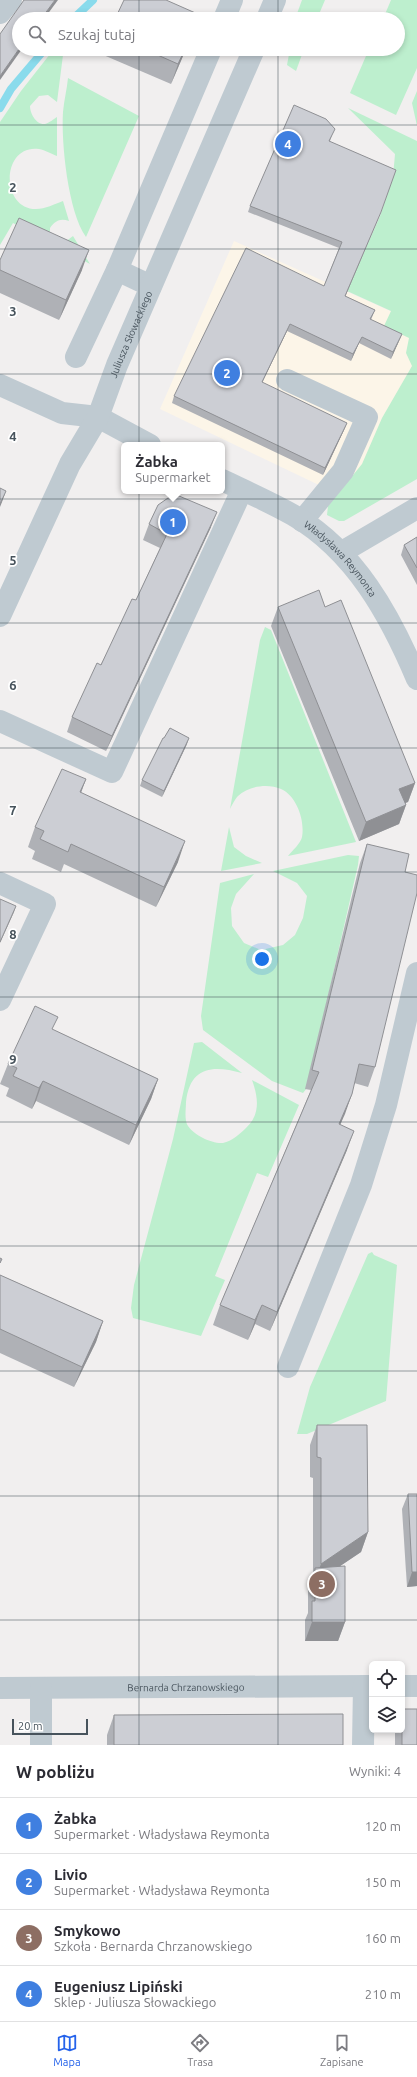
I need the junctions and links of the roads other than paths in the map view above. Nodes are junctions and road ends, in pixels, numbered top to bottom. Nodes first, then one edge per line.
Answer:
1 (11, 0) edge
2 (232, 0) edge
3 (275, 0) edge
4 (227, 12) edge
5 (270, 12) edge
6 (0, 13) edge
7 (208, 56) edge
8 (251, 56) edge
9 (117, 270) junction
10 (151, 286) junction
11 (76, 356) dead end
12 (287, 380) dead end
13 (0, 385) edge
14 (98, 417) junction
15 (144, 442) edge
16 (225, 482) edge
17 (242, 490) junction
18 (417, 508) edge
19 (302, 521) junction
20 (342, 552) junction
21 (0, 616) edge
22 (417, 679) edge
23 (0, 721) edge
24 (0, 883) edge
25 (417, 973) edge
26 (0, 1000) edge
27 (288, 1366) dead end
28 (368, 1686) edge
29 (405, 1686) edge
30 (417, 1686) edge
31 (0, 1688) edge
32 (40, 1688) junction
33 (41, 1745) edge
34 (363, 1745) edge

1 - 6 street
2 - 4 street
3 - 5 street
7 - 9 street
8 - 10 street, Juliusza Słowackiego
9 - 10 street
9 - 11 street
10 - 14 street, Juliusza Słowackiego
12 - 19 street
13 - 14 street
14 - 15 street
14 - 21 street, Juliusza Słowackiego
16 - 17 street, Władysława Reymonta
17 - 19 street, Władysława Reymonta
17 - 23 street
18 - 20 street
19 - 20 street, Władysława Reymonta
20 - 22 street, Władysława Reymonta
24 - 26 street
25 - 27 street
28 - 32 street, Bernarda Chrzanowskiego
28 - 34 street
29 - 30 street
31 - 32 street, Bernarda Chrzanowskiego
32 - 33 street

